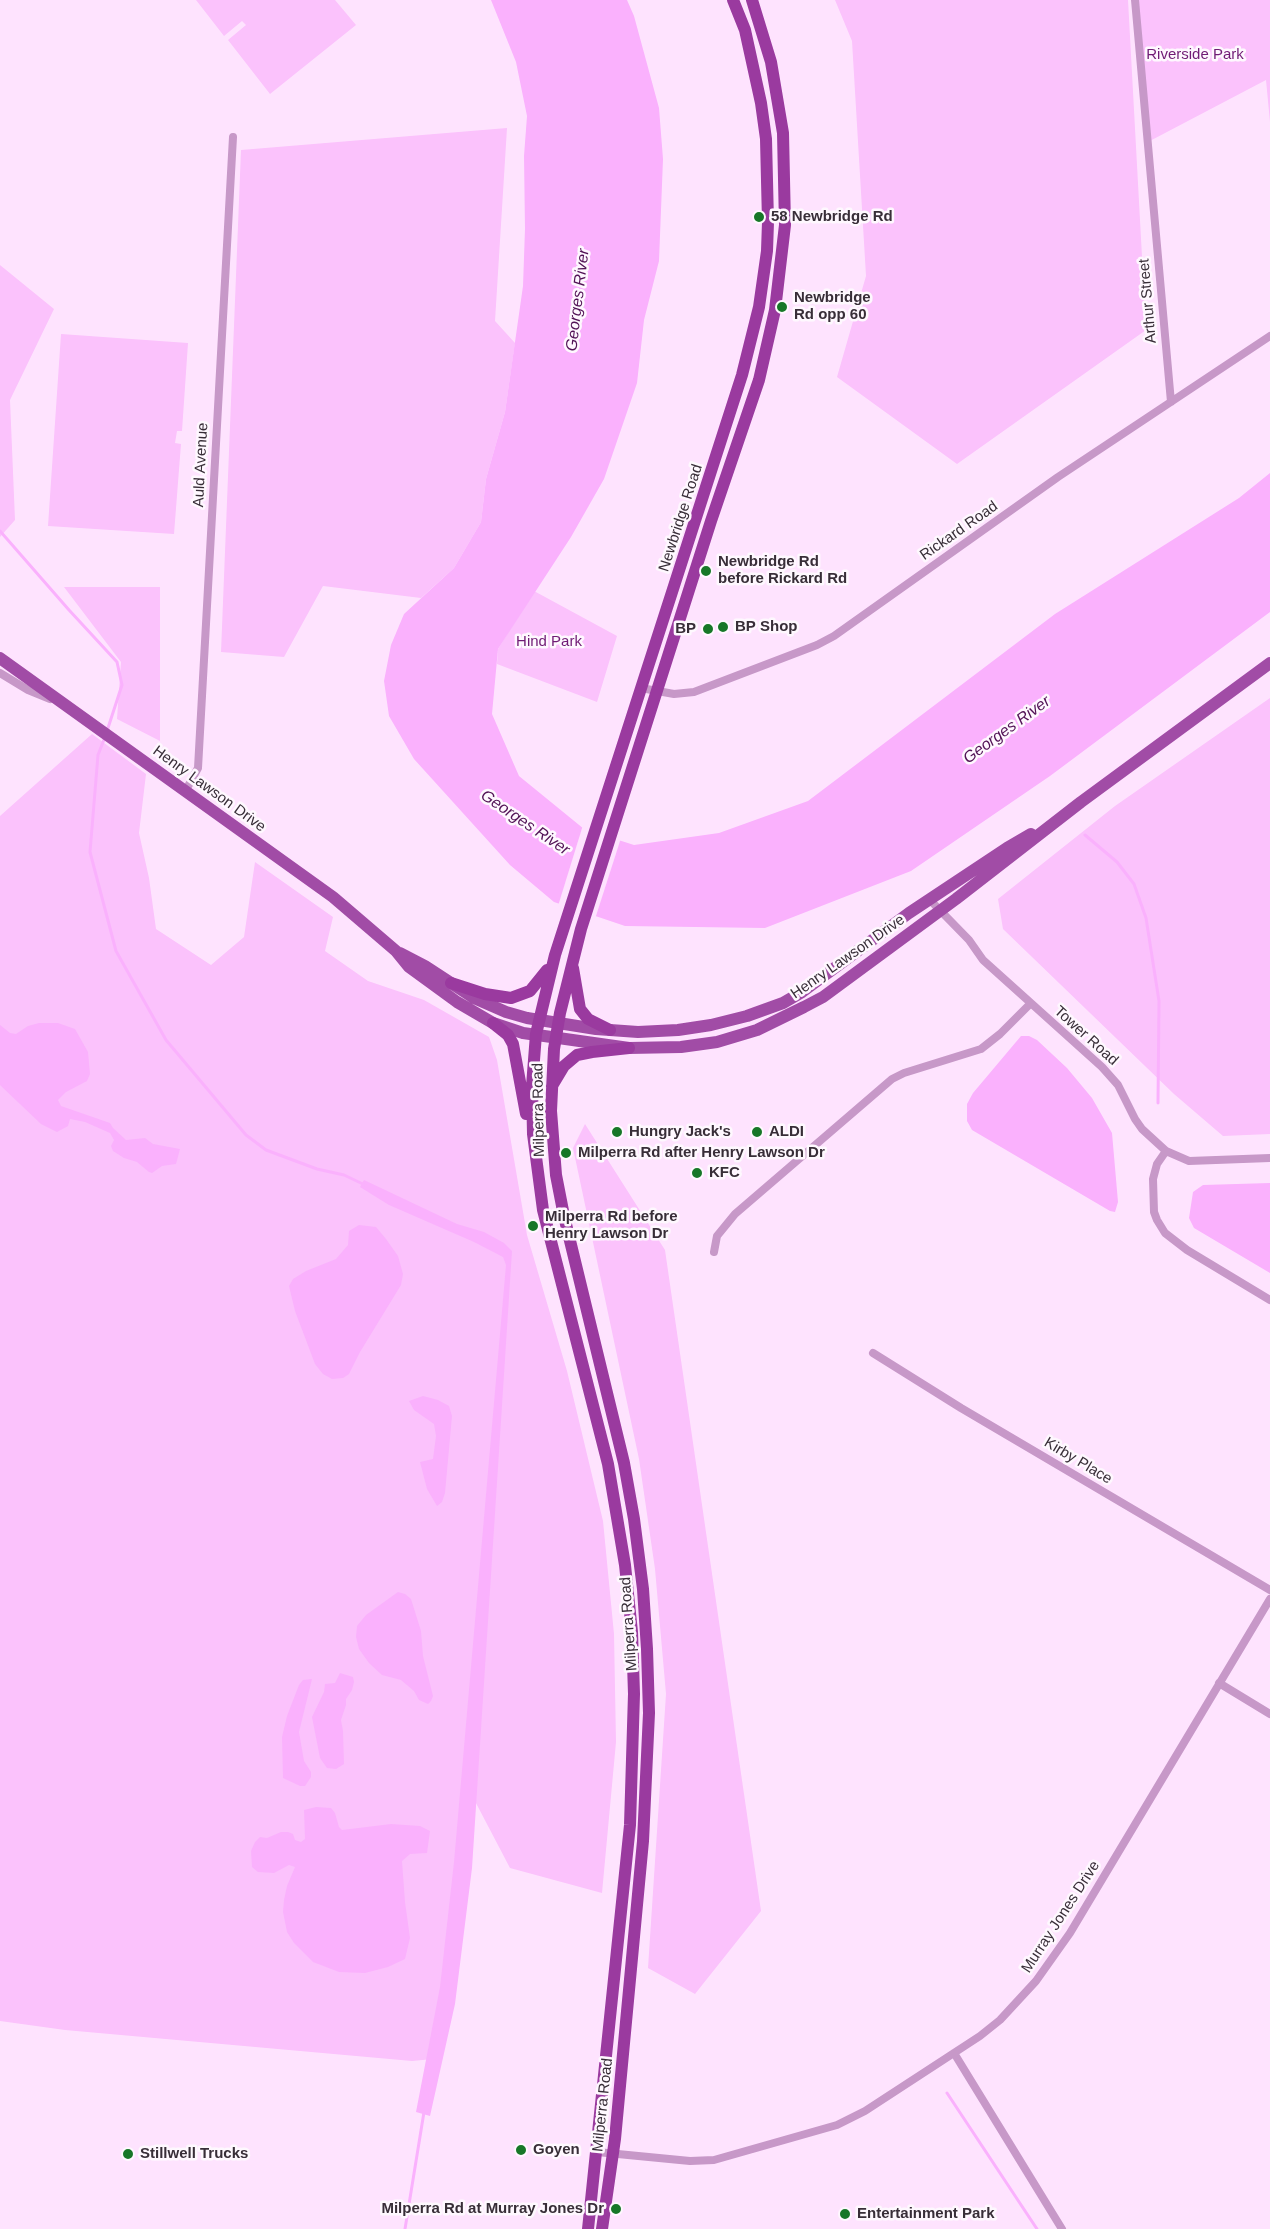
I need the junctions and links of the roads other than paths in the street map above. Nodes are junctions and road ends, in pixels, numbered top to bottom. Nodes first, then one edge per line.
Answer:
1 (733, 0) edge
2 (752, 0) edge
3 (1135, 0) edge
4 (233, 137) dead end
5 (1270, 336) edge
6 (1171, 402) junction
7 (0, 658) edge
8 (1270, 663) edge
9 (0, 673) edge
10 (641, 688) junction
11 (657, 690) junction
12 (68, 706) junction
13 (186, 790) junction
14 (1061, 817) junction
15 (929, 899) junction
16 (939, 910) junction
17 (396, 951) junction
18 (555, 955) junction
19 (572, 964) junction
20 (452, 983) junction
21 (1030, 1004) junction
22 (539, 1020) junction
23 (493, 1023) junction
24 (558, 1023) junction
25 (610, 1030) junction
26 (536, 1034) junction
27 (556, 1037) junction
28 (629, 1048) junction
29 (552, 1087) junction
30 (1166, 1152) junction
31 (1270, 1158) edge
32 (535, 1159) junction
33 (714, 1252) dead end
34 (1270, 1300) edge
35 (873, 1353) dead end
36 (1270, 1590) edge
37 (1270, 1599) edge
38 (1219, 1683) junction
39 (1270, 1714) edge
40 (954, 2053) junction
41 (597, 2152) junction
42 (613, 2154) junction
43 (588, 2229) edge
44 (602, 2229) edge
45 (1062, 2229) edge

1 - 10 highway, Newbridge Road
2 - 11 highway, Newbridge Road
3 - 6 street, Arthur Street
4 - 13 street, Auld Avenue
5 - 6 street, Rickard Road
6 - 11 street, Rickard Road
7 - 12 main road, Henry Lawson Drive
8 - 14 main road, Henry Lawson Drive
9 - 12 street
10 - 11 street, Rickard Road
10 - 18 highway, Newbridge Road
11 - 19 highway, Newbridge Road
12 - 13 main road, Henry Lawson Drive
13 - 17 main road, Henry Lawson Drive
14 - 15 main road, Henry Lawson Drive
14 - 16 main road, Henry Lawson Drive
15 - 16 street, Tower Road
15 - 25 main road, Henry Lawson Drive
16 - 21 street, Tower Road
16 - 28 main road, Henry Lawson Drive
17 - 20 main road, Henry Lawson Drive
17 - 23 main road, Henry Lawson Drive
18 - 20 highway
18 - 22 highway, Newbridge Road
19 - 24 highway, Newbridge Road
19 - 25 highway
20 - 22 main road, Henry Lawson Drive
21 - 30 street, Tower Road
21 - 33 street
22 - 24 main road, Henry Lawson Drive
22 - 26 highway, Newbridge Road
23 - 26 main road, Henry Lawson Drive
23 - 32 highway
24 - 25 main road, Henry Lawson Drive
24 - 27 highway, Milperra Road
26 - 27 main road, Henry Lawson Drive
26 - 32 highway, Milperra Road
27 - 28 main road, Henry Lawson Drive
27 - 29 highway, Milperra Road
28 - 29 highway
29 - 42 highway, Milperra Road
30 - 31 street, Tower Road
30 - 34 street
32 - 41 highway, Milperra Road
35 - 36 street, Kirby Place
37 - 38 street, Murray Jones Drive
38 - 39 street
38 - 40 street, Murray Jones Drive
40 - 42 street, Murray Jones Drive
40 - 45 street
41 - 42 street, Murray Jones Drive
41 - 43 highway, Milperra Road
42 - 44 highway, Milperra Road

